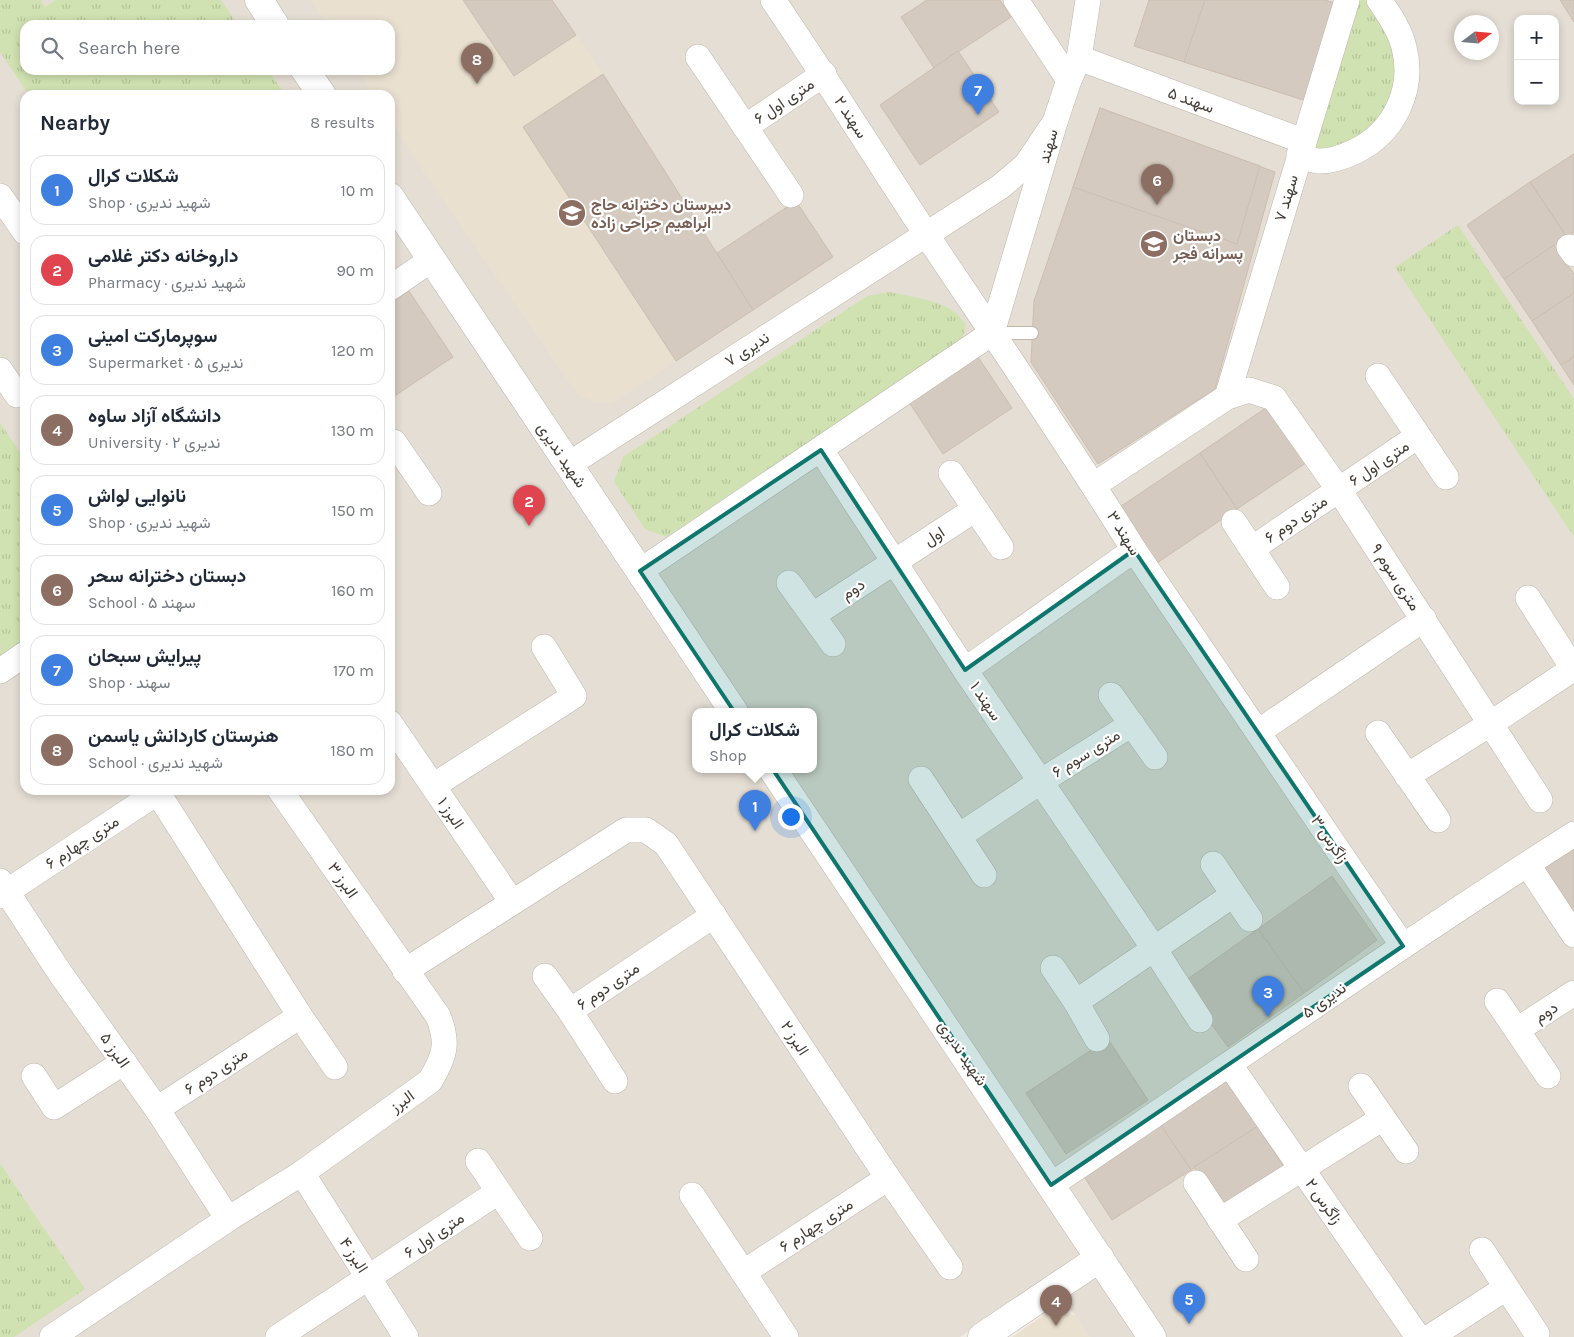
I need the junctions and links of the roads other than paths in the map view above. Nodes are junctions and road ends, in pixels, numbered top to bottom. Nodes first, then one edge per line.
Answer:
1 (259, 0) edge
2 (773, 0) edge
3 (1088, 0) edge
4 (1347, 0) edge
5 (1378, 0) edge
6 (1019, 1) edge
7 (272, 20) edge
8 (698, 57) dead end
9 (1074, 69) junction
10 (824, 74) junction
11 (308, 75) edge
12 (319, 90) edge
13 (1056, 122) junction
14 (745, 127) junction
15 (1301, 148) junction
16 (791, 195) dead end
17 (0, 196) edge
18 (395, 205) edge
19 (20, 225) edge
20 (927, 235) junction
21 (431, 260) junction
22 (395, 285) edge
23 (992, 333) junction
24 (1032, 333) dead end
25 (0, 370) edge
26 (1378, 376) dead end
27 (17, 395) edge
28 (1227, 397) junction
29 (1418, 436) junction
30 (395, 443) edge
31 (822, 450) junction
32 (568, 465) junction
33 (951, 473) dead end
34 (1446, 477) dead end
35 (1094, 485) junction
36 (1339, 490) junction
37 (429, 493) dead end
38 (974, 510) junction
39 (1234, 522) dead end
40 (1001, 547) dead end
41 (1252, 548) junction
42 (1134, 550) junction
43 (894, 562) junction
44 (640, 572) junction
45 (789, 583) dead end
46 (1277, 586) dead end
47 (1528, 598) dead end
48 (813, 615) junction
49 (1424, 619) junction
50 (833, 644) dead end
51 (544, 647) dead end
52 (20, 657) edge
53 (1574, 669) edge
54 (964, 670) junction
55 (0, 671) edge
56 (1111, 694) dead end
57 (731, 708) edge
58 (1132, 724) junction
59 (1490, 724) junction
60 (395, 730) edge
61 (1258, 732) junction
62 (1378, 733) dead end
63 (1154, 757) dead end
64 (775, 773) edge
65 (1407, 776) junction
66 (921, 779) dead end
67 (1040, 782) junction
68 (432, 786) junction
69 (151, 795) edge
70 (160, 795) edge
71 (283, 795) edge
72 (1540, 800) dead end
73 (1438, 820) dead end
74 (1574, 834) edge
75 (959, 836) junction
76 (1213, 864) dead end
77 (1528, 865) junction
78 (984, 875) dead end
79 (2, 890) edge
80 (1233, 895) junction
81 (512, 902) junction
82 (714, 914) junction
83 (1250, 920) dead end
84 (1574, 935) edge
85 (1402, 946) junction
86 (1155, 950) junction
87 (1053, 968) dead end
88 (405, 971) junction
89 (545, 976) dead end
90 (1574, 994) edge
91 (1497, 1001) dead end
92 (1076, 1002) junction
93 (570, 1011) junction
94 (300, 1016) junction
95 (1200, 1020) dead end
96 (1517, 1030) junction
97 (1097, 1039) dead end
98 (124, 1062) junction
99 (1230, 1064) junction
100 (335, 1067) dead end
101 (34, 1076) dead end
102 (1548, 1076) dead end
103 (615, 1081) dead end
104 (1362, 1086) dead end
105 (156, 1109) junction
106 (1383, 1118) junction
107 (1406, 1151) dead end
108 (478, 1161) dead end
109 (1303, 1169) junction
110 (302, 1173) junction
111 (888, 1178) junction
112 (1196, 1183) dead end
113 (1051, 1185) junction
114 (498, 1192) junction
115 (692, 1194) dead end
116 (228, 1219) junction
117 (1220, 1220) junction
118 (530, 1238) dead end
119 (1482, 1250) dead end
120 (1100, 1258) junction
121 (1246, 1259) dead end
122 (950, 1268) dead end
123 (744, 1272) junction
124 (369, 1278) junction
125 (1506, 1288) junction
126 (987, 1334) edge
127 (1536, 1334) dead end
128 (52, 1337) edge
129 (278, 1337) edge
130 (406, 1337) edge
131 (786, 1337) edge
132 (1152, 1337) edge
133 (1418, 1337) edge
134 (1430, 1337) edge

1 - 7 street
2 - 10 street, سهند ۲
3 - 9 street
4 - 15 street, سهند ۷
5 - 15 street, سهند ۵
6 - 9 street
8 - 14 street
9 - 13 street
9 - 15 street, سهند ۵
10 - 14 street, ۶ متری اول
10 - 20 street, سهند ۲
11 - 12 street
13 - 20 street, سهند
13 - 23 street, سهند
14 - 16 street
15 - 28 street, سهند ۷
17 - 19 street
18 - 21 street, شهید ندیری
20 - 23 street, سهند ۲
20 - 32 street, ندیری ۷
21 - 22 street
21 - 32 street, شهید ندیری
23 - 24 lane
23 - 31 street
23 - 35 street, سهند ۳
25 - 27 street
26 - 29 street
28 - 35 street, ۹ متری سوم
28 - 36 street, ۹ متری سوم
29 - 34 street
29 - 36 street, ۶ متری اول
30 - 37 street
31 - 43 street, سهند ۱
31 - 44 street
32 - 44 street, شهید ندیری
33 - 38 street
35 - 42 street, سهند ۳
36 - 41 street, ۶ متری دوم
36 - 49 street, ۹ متری سوم
38 - 40 street
38 - 43 street, اول
39 - 41 street
41 - 46 street
42 - 54 street
42 - 61 street, سهند ۳
43 - 48 street, دوم
43 - 54 street, سهند ۱
44 - 57 street, شهید ندیری
45 - 48 street
47 - 53 street
48 - 50 street
49 - 59 street, ۹ متری سوم
49 - 61 street
51 - 68 street
52 - 55 street
53 - 59 street
54 - 67 street, سهند ۱
56 - 58 street
58 - 63 street
58 - 67 street, ۶ متری سوم
59 - 65 street
59 - 72 street, ۹ متری سوم
60 - 68 street, البرز ۱
61 - 85 street, زاگرس ۳
62 - 65 street
64 - 113 street, شهید ندیری
65 - 73 street
66 - 75 street
67 - 75 street
67 - 86 street, سهند ۱
68 - 81 street, البرز ۱
69 - 79 street, ۶ متری چهارم
70 - 94 street
71 - 88 street, البرز ۳
74 - 77 street, ندیری ۵
75 - 78 street
76 - 80 street
77 - 84 street
77 - 85 street, ندیری ۵
79 - 98 street, البرز ۵
80 - 83 street
80 - 86 street
81 - 82 street, البرز ۲
81 - 88 street
82 - 93 street, ۶ متری دوم
82 - 111 street, البرز ۲
85 - 99 street, ندیری ۵
86 - 92 street
86 - 95 street, سهند ۱
87 - 92 street
88 - 110 street, البرز
89 - 93 street
90 - 96 street, دوم
91 - 96 street
92 - 97 street
93 - 103 street, ۶ متری دوم
94 - 100 street
94 - 105 street, ۶ متری دوم
96 - 102 street
98 - 101 street
98 - 105 street, البرز ۵
99 - 109 street, زاگرس ۲
99 - 113 street, ندیری ۵
104 - 106 street
105 - 116 street, البرز ۵
106 - 107 street
106 - 109 street
108 - 114 street
109 - 117 street
109 - 133 street, زاگرس ۲
110 - 116 street, البرز
110 - 124 street, البرز ۴
111 - 122 street, البرز ۲
111 - 123 street, ۶ متری چهارم
112 - 117 street
113 - 120 street, شهید ندیری
114 - 118 street
114 - 124 street, ۶ متری اول
115 - 123 street
116 - 128 street, البرز
117 - 121 street
119 - 125 street
120 - 126 street
120 - 132 street, شهید ندیری
123 - 131 street
124 - 129 street
124 - 130 street, البرز ۴
125 - 127 street
125 - 134 street

